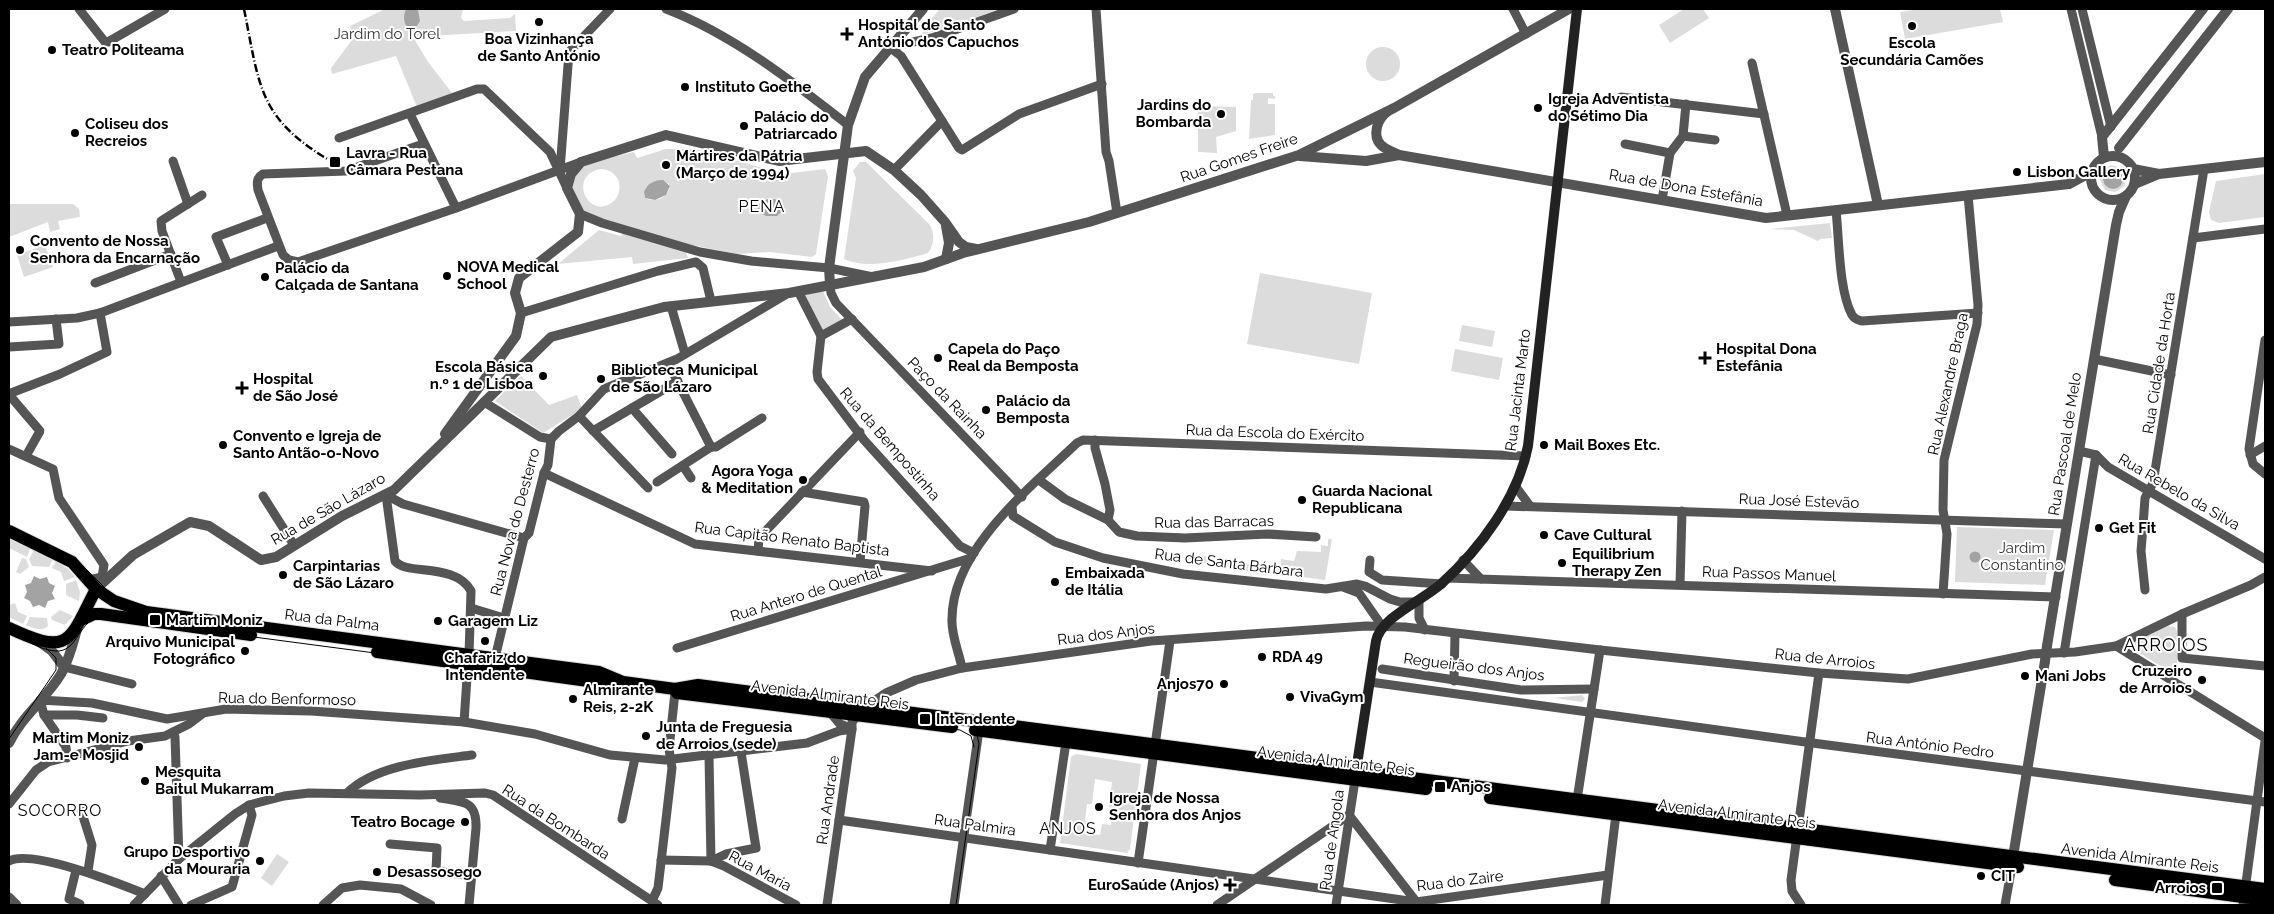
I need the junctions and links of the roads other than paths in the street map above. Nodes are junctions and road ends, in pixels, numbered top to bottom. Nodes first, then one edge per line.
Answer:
1 (79, 9) edge
2 (166, 9) edge
3 (610, 9) edge
4 (666, 9) edge
5 (923, 9) edge
6 (1013, 9) edge
7 (1096, 9) edge
8 (1514, 9) edge
9 (1569, 9) edge
10 (1577, 9) edge
11 (1835, 9) edge
12 (2071, 9) edge
13 (2082, 9) edge
14 (2203, 9) edge
15 (2228, 9) edge
16 (2087, 28) junction
17 (2077, 31) junction
18 (1526, 34) junction
19 (889, 47) junction
20 (1752, 63) dead end
21 (1102, 84) junction
22 (1621, 97) dead end
23 (1686, 104) junction
24 (1394, 108) junction
25 (410, 114) junction
26 (1764, 114) junction
27 (942, 122) junction
28 (848, 125) junction
29 (2110, 127) junction
30 (1683, 136) junction
31 (2102, 137) junction
32 (339, 138) dead end
33 (1715, 140) dead end
34 (423, 144) junction
35 (1625, 144) dead end
36 (843, 152) junction
37 (1670, 153) junction
38 (2120, 153) junction
39 (1399, 155) junction
40 (1299, 156) junction
41 (2104, 157) junction
42 (173, 161) dead end
43 (581, 162) junction
44 (2265, 162) edge
45 (2133, 169) junction
46 (2204, 169) junction
47 (560, 170) junction
48 (894, 170) junction
49 (2091, 172) junction
50 (2159, 174) junction
51 (1558, 182) junction
52 (2069, 184) junction
53 (2135, 184) junction
54 (567, 188) junction
55 (2094, 192) junction
56 (202, 194) dead end
57 (1968, 195) junction
58 (2126, 196) junction
59 (1662, 200) junction
60 (2106, 200) junction
61 (188, 204) junction
62 (1878, 205) junction
63 (456, 208) junction
64 (1836, 210) junction
65 (1117, 213) junction
66 (580, 214) junction
67 (1787, 215) junction
68 (268, 218) junction
69 (946, 222) junction
70 (2116, 225) junction
71 (2265, 229) edge
72 (2193, 238) junction
73 (278, 246) junction
74 (979, 249) junction
75 (171, 254) junction
76 (946, 259) junction
77 (228, 265) junction
78 (829, 268) junction
79 (873, 277) junction
80 (181, 282) junction
81 (95, 283) dead end
82 (830, 284) junction
83 (794, 292) junction
84 (711, 301) junction
85 (671, 306) junction
86 (521, 312) junction
87 (100, 313) junction
88 (1978, 313) junction
89 (56, 319) junction
90 (852, 320) junction
91 (9, 322) edge
92 (821, 336) junction
93 (548, 339) joint
94 (2265, 340) edge
95 (9, 347) edge
96 (684, 354) junction
97 (2094, 359) junction
98 (668, 363) junction
99 (2171, 375) junction
100 (678, 381) junction
101 (484, 402) junction
102 (632, 408) junction
103 (579, 416) junction
104 (762, 418) dead end
105 (593, 431) junction
106 (860, 432) junction
107 (551, 439) junction
108 (1095, 440) junction
109 (2265, 446) edge
110 (9, 448) edge
111 (715, 449) junction
112 (2079, 451) junction
113 (431, 454) junction
114 (672, 454) dead end
115 (2250, 455) junction
116 (26, 456) junction
117 (1526, 456) junction
118 (2096, 456) junction
119 (682, 466) junction
120 (544, 473) junction
121 (2265, 474) edge
122 (691, 478) dead end
123 (1039, 480) junction
124 (657, 482) dead end
125 (1516, 487) junction
126 (648, 488) dead end
127 (2149, 491) junction
128 (802, 492) junction
129 (386, 495) junction
130 (263, 496) dead end
131 (1022, 496) junction
132 (1505, 506) junction
133 (1530, 506) junction
134 (1012, 507) junction
135 (1682, 511) junction
136 (1108, 520) junction
137 (1945, 520) junction
138 (2067, 524) junction
139 (9, 531) edge
140 (1316, 537) dead end
141 (524, 538) junction
142 (294, 545) junction
143 (758, 551) junction
144 (973, 556) junction
145 (2265, 559) edge
146 (1370, 560) dead end
147 (1462, 560) junction
148 (860, 562) junction
149 (932, 571) junction
150 (2265, 577) edge
151 (1481, 579) junction
152 (1444, 581) junction
153 (93, 584) junction
154 (1680, 585) junction
155 (1342, 587) junction
156 (2145, 590) dead end
157 (1943, 594) junction
158 (2056, 597) junction
159 (1419, 602) junction
160 (471, 608) junction
161 (2182, 614) junction
162 (504, 618) junction
163 (79, 625) junction
164 (1382, 626) junction
165 (9, 628) edge
166 (1425, 630) junction
167 (1455, 634) junction
168 (35, 639) junction
169 (1170, 641) junction
170 (2116, 646) junction
171 (677, 648) dead end
172 (1600, 650) junction
173 (2064, 653) junction
174 (468, 659) junction
175 (493, 662) junction
176 (2265, 666) edge
177 (64, 667) junction
178 (962, 668) junction
179 (1382, 670) dead end
180 (1819, 672) junction
181 (1454, 681) junction
182 (1370, 682) junction
183 (132, 684) dead end
184 (1594, 689) junction
185 (675, 692) junction
186 (40, 700) junction
187 (829, 711) junction
188 (861, 711) junction
189 (1591, 711) junction
190 (202, 713) junction
191 (44, 715) junction
192 (103, 718) dead end
193 (464, 722) junction
194 (979, 726) junction
195 (840, 728) junction
196 (852, 728) junction
197 (173, 732) junction
198 (2265, 739) edge
199 (1066, 742) junction
200 (1809, 742) junction
201 (9, 743) edge
202 (1154, 749) junction
203 (741, 752) junction
204 (472, 755) dead end
205 (709, 756) junction
206 (67, 758) junction
207 (634, 758) junction
208 (671, 760) junction
209 (2027, 770) junction
210 (1355, 775) junction
211 (347, 793) junction
212 (420, 794) junction
213 (2261, 801) edge
214 (9, 804) edge
215 (249, 805) junction
216 (1576, 805) junction
217 (81, 810) dead end
218 (1616, 814) junction
219 (1349, 815) junction
220 (622, 819) dead end
221 (839, 820) junction
222 (1797, 834) junction
223 (964, 838) junction
224 (390, 844) dead end
225 (1050, 850) junction
226 (179, 859) junction
227 (660, 860) junction
228 (9, 861) edge
229 (711, 861) junction
230 (2012, 862) junction
231 (1138, 863) junction
232 (76, 870) junction
233 (88, 871) junction
234 (1608, 875) junction
235 (161, 876) junction
236 (472, 876) junction
237 (1256, 879) junction
238 (2265, 889) edge
239 (1338, 891) junction
240 (145, 894) junction
241 (2244, 896) edge
242 (9, 897) edge
243 (2265, 900) edge
244 (655, 903) edge
245 (80, 904) dead end
246 (1417, 904) edge
247 (17, 905) edge
248 (134, 905) edge
249 (179, 905) edge
250 (191, 905) edge
251 (323, 905) edge
252 (431, 905) edge
253 (469, 905) edge
254 (796, 905) edge
255 (827, 905) edge
256 (954, 905) edge
257 (1217, 905) edge
258 (1336, 905) edge
259 (1605, 905) edge
260 (1801, 905) edge
261 (2005, 905) edge

1 - 2 street
3 - 47 street
4 - 28 street
5 - 19 street
6 - 19 street
7 - 21 street
8 - 18 street
9 - 18 street, Rua Gomes Freire
10 - 51 main road, Rua Jacinta Marto
11 - 62 street
12 - 17 street
13 - 16 street
14 - 29 street
15 - 38 street
16 - 17 street
16 - 29 street
17 - 31 street
18 - 24 street, Rua Gomes Freire
19 - 27 street
19 - 28 street
20 - 26 street
21 - 27 street
21 - 65 street
22 - 23 street
23 - 26 street
23 - 30 street
24 - 39 street
24 - 40 street, Rua Gomes Freire
25 - 32 street
25 - 34 street
25 - 47 street
26 - 67 street
27 - 48 street
28 - 36 street
29 - 31 street
29 - 38 street
30 - 33 street
30 - 37 street
31 - 41 street
34 - 63 street
34 - 68 street
35 - 37 street
36 - 43 street
36 - 48 street
36 - 78 street
37 - 59 street
38 - 41 street
38 - 45 street
39 - 40 street, Rua de Dona Estefânia
39 - 51 street, Rua de Dona Estefânia
40 - 65 street, Rua Gomes Freire
41 - 49 street
42 - 61 street
43 - 47 street
43 - 54 street
44 - 46 street
45 - 50 street
45 - 53 street
46 - 50 street
46 - 72 street, Rua Cidade da Horta
47 - 54 street
47 - 63 street
48 - 69 street
49 - 52 street, Rua de Dona Estefânia
49 - 55 street
50 - 53 street
51 - 59 street, Rua de Dona Estefânia
51 - 117 main road, Rua Jacinta Marto
52 - 55 street, Rua de Dona Estefânia
52 - 57 street, Rua de Dona Estefânia
53 - 58 street
54 - 66 street
55 - 60 street
56 - 61 street
57 - 62 street, Rua de Dona Estefânia
57 - 88 street, Rua Alexandre Braga
58 - 60 street
58 - 70 street, Rua Pascoal de Melo
59 - 67 street, Rua de Dona Estefânia
60 - 70 street
61 - 75 street
62 - 64 street, Rua de Dona Estefânia
63 - 73 street
64 - 67 street, Rua de Dona Estefânia
64 - 88 street
65 - 74 street, Rua Gomes Freire
66 - 78 street
66 - 86 street
68 - 73 street
68 - 77 street
69 - 74 street
69 - 76 street
70 - 97 street, Rua Pascoal de Melo
71 - 72 street
72 - 99 street, Rua Cidade da Horta
73 - 77 street
74 - 76 street, Rua Gomes Freire
75 - 80 street
75 - 81 street
76 - 79 street, Rua Gomes Freire
77 - 80 street
78 - 79 street
78 - 82 street
79 - 82 street, Rua Gomes Freire
80 - 87 street
82 - 83 street, Rua Gomes Freire
82 - 90 street, Paço da Rainha
83 - 84 street, Rua Gomes Freire
83 - 92 street
83 - 96 street
84 - 85 street, Rua Gomes Freire
84 - 86 street
85 - 93 street, Rua Gomes Freire
85 - 96 street
86 - 113 street
87 - 89 street
87 - 116 street
88 - 137 street, Rua Alexandre Braga
89 - 91 street
89 - 95 street
90 - 92 street
90 - 131 street, Paço da Rainha
92 - 106 street, Rua da Bempostinha
93 - 101 street, Rua de São Lázaro
94 - 115 street
96 - 98 street
97 - 99 street
97 - 112 street, Rua Pascoal de Melo
98 - 100 street
98 - 103 street
99 - 127 street, Rua Cidade da Horta
100 - 102 street
100 - 111 street
101 - 107 street, Rua Nova do Desterro
101 - 113 street, Rua de São Lázaro
102 - 105 street
102 - 114 street
103 - 105 street
103 - 107 street
104 - 111 street
105 - 126 street
106 - 128 street
106 - 144 street, Rua da Bempostinha
107 - 120 street, Rua Nova do Desterro
108 - 117 street, Rua da Escola do Exército
108 - 123 street, Rua da Escola do Exército
108 - 136 street
109 - 115 street
110 - 116 street
111 - 119 street
112 - 118 street, Rua Rebelo da Silva
112 - 138 street, Rua Pascoal de Melo
113 - 129 street, Rua de São Lázaro
115 - 121 street
116 - 153 street
117 - 125 main road, Rua Jacinta Marto
118 - 127 street, Rua Rebelo da Silva
118 - 173 street
119 - 122 street
119 - 124 street
120 - 141 street, Rua Nova do Desterro
120 - 143 street, Rua Capitão Renato Baptista
123 - 131 street
123 - 136 street, Rua das Barracas
125 - 132 main road, Rua Jacinta Marto
125 - 133 street
127 - 145 street, Rua Rebelo da Silva
127 - 156 street, Rua Cidade da Horta
128 - 143 street
128 - 148 street
129 - 141 street
129 - 142 street, Rua de São Lázaro
129 - 160 street
130 - 142 street
131 - 134 street
132 - 133 street, Rua José Estevão
132 - 147 main road, Rua Jacinta Marto
133 - 135 street, Rua José Estevão
134 - 144 street
134 - 155 street, Rua de Santa Bárbara
135 - 137 street, Rua José Estevão
135 - 154 street
136 - 140 street, Rua das Barracas
137 - 138 street, Rua José Estevão
137 - 157 street, Rua Alexandre Braga
138 - 158 street, Rua Pascoal de Melo
139 - 153 main road, Rua da Palma
141 - 162 street, Rua Nova do Desterro
142 - 153 street, Rua de São Lázaro
143 - 148 street, Rua Capitão Renato Baptista
144 - 149 street, Rua Antero de Quental
144 - 178 street
146 - 152 street, Rua Passos Manuel
147 - 151 street
147 - 152 main road, Rua Jacinta Marto
148 - 149 street, Rua Capitão Renato Baptista
149 - 171 street, Rua Antero de Quental
150 - 161 street, Rua de Arroios
151 - 152 street, Rua Passos Manuel
151 - 154 street, Rua Passos Manuel
152 - 159 main road, Rua Jacinta Marto
153 - 163 main road
153 - 174 main road, Rua da Palma
154 - 157 street, Rua Passos Manuel
155 - 159 street, Rua de Santa Bárbara
155 - 164 street
157 - 158 street, Rua Passos Manuel
158 - 209 street, Rua Pascoal de Melo, bridge
159 - 164 main road, Rua Jacinta Marto
159 - 166 street
160 - 162 street
160 - 174 street
161 - 170 street, Rua de Arroios
161 - 176 street
162 - 175 street, Rua Nova do Desterro
163 - 168 main road
163 - 174 main road, Rua da Palma
163 - 177 street
164 - 166 street, Rua dos Anjos
164 - 169 street, Rua dos Anjos
164 - 182 main road
165 - 168 main road
166 - 167 street, Rua de Arroios
167 - 172 street, Rua de Arroios
167 - 181 street
168 - 177 street
169 - 178 street, Rua dos Anjos
169 - 202 street
170 - 173 street, Rua de Arroios
170 - 198 street
172 - 180 street, Rua de Arroios
172 - 184 street
173 - 180 street, Rua de Arroios
174 - 175 main road, Rua da Palma
174 - 193 street
175 - 185 main road, Avenida Almirante Reis
175 - 188 main road, Avenida Almirante Reis
177 - 183 street
177 - 186 street
178 - 188 street, Rua dos Anjos
179 - 181 street, Regueirão dos Anjos
180 - 200 street
181 - 184 street, Regueirão dos Anjos
182 - 189 street, Rua António Pedro
182 - 210 main road
184 - 189 street
185 - 187 main road, Avenida Almirante Reis
185 - 208 street
186 - 190 street, Rua do Benformoso
186 - 191 street
186 - 201 street
187 - 188 main road, Avenida Almirante Reis
187 - 195 street
188 - 194 main road, Avenida Almirante Reis
188 - 196 street
189 - 200 street, Rua António Pedro
189 - 216 street
190 - 193 street, Rua do Benformoso
190 - 197 street
191 - 192 street
191 - 206 street
193 - 207 street, Rua do Benformoso
194 - 199 main road, Avenida Almirante Reis
194 - 202 main road, Avenida Almirante Reis
194 - 223 street
195 - 196 street
195 - 203 street
196 - 221 street, Rua Andrade
197 - 206 street
197 - 226 street
198 - 213 street
199 - 202 main road, Avenida Almirante Reis
199 - 225 street
200 - 209 street, Rua António Pedro
200 - 222 street
202 - 210 main road, Avenida Almirante Reis
202 - 231 street
203 - 205 street
203 - 229 street
204 - 211 street
205 - 208 street
205 - 229 street
206 - 214 street
207 - 208 street, Rua do Benformoso
207 - 220 street
208 - 227 street
209 - 213 street, Rua António Pedro
209 - 230 street, Rua Pascoal de Melo
210 - 216 main road, Avenida Almirante Reis
210 - 219 street, Rua de Angola
211 - 212 street, Rua da Bombarda
211 - 215 street, Rua da Bombarda
212 - 236 street
212 - 244 street, Rua da Bombarda
213 - 241 street
215 - 226 street
215 - 250 street
216 - 218 main road, Avenida Almirante Reis
216 - 222 main road, Avenida Almirante Reis
217 - 233 street
218 - 222 main road, Avenida Almirante Reis
218 - 234 street
219 - 237 street
219 - 239 street, Rua de Angola
219 - 246 street
221 - 223 street, Rua Palmira
221 - 255 street, Rua Andrade
222 - 230 main road, Avenida Almirante Reis
222 - 260 street
223 - 225 street, Rua Palmira
223 - 256 street
224 - 236 street
225 - 231 street, Rua Palmira
226 - 235 street
227 - 229 street
227 - 244 street
228 - 232 street
229 - 254 street, Rua Maria
230 - 241 main road, Avenida Almirante Reis
230 - 261 street, Rua Pascoal de Melo
231 - 237 street, Rua Palmira
232 - 233 street
232 - 245 street
233 - 240 street
234 - 246 street, Rua do Zaire
234 - 259 street
235 - 240 street
235 - 249 street
236 - 253 street
237 - 239 street, Rua do Zaire
237 - 257 street
238 - 241 main road, Avenida Almirante Reis
239 - 246 street, Rua do Zaire
239 - 258 street, Rua de Angola
240 - 248 street
241 - 243 main road, Avenida Almirante Reis
242 - 247 street
251 - 252 street

